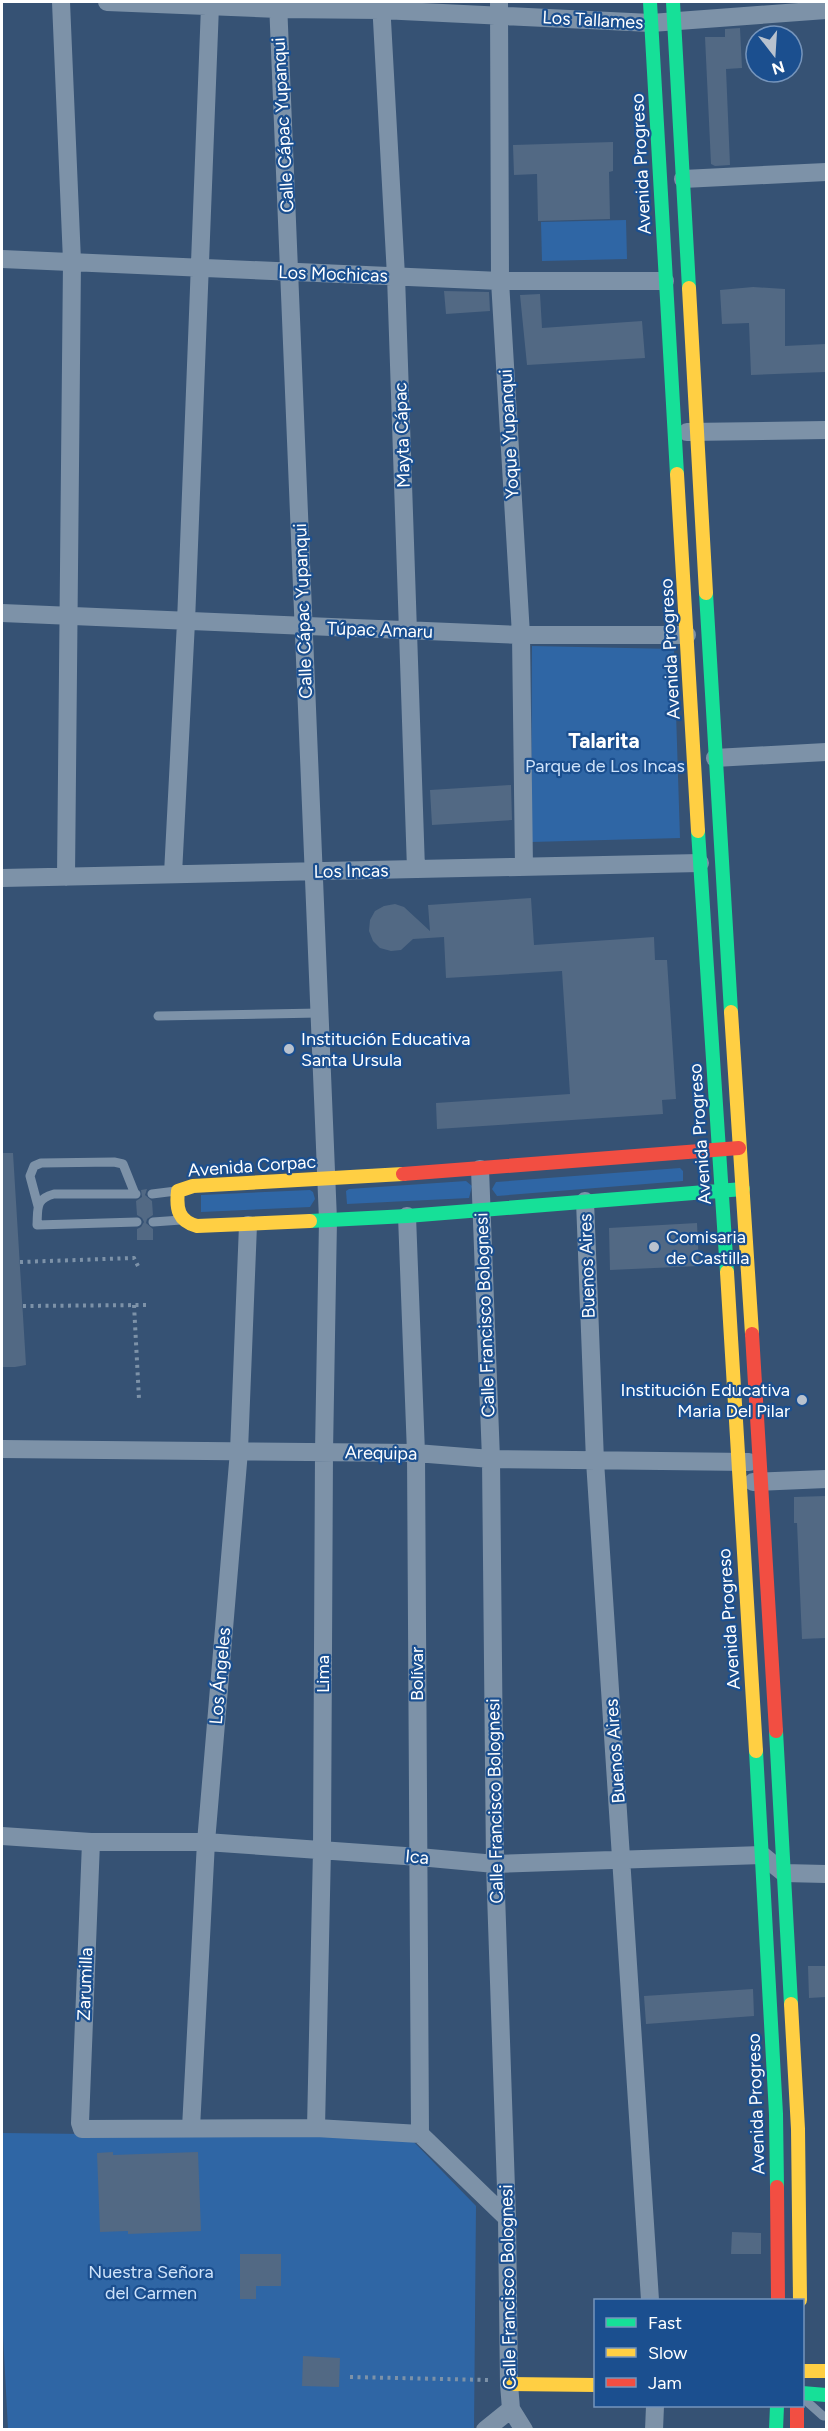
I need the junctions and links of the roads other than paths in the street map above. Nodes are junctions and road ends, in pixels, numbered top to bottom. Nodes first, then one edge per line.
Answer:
1 (61, 2) edge
2 (107, 2) edge
3 (650, 2) edge
4 (673, 2) edge
5 (151, 3) edge
6 (278, 5) edge
7 (210, 6) junction
8 (381, 6) edge
9 (499, 9) edge
10 (826, 10) edge
11 (674, 20) junction
12 (651, 23) junction
13 (826, 172) edge
14 (683, 179) junction
15 (2, 259) edge
16 (72, 261) junction
17 (200, 268) junction
18 (290, 272) junction
19 (396, 276) junction
20 (500, 281) junction
21 (665, 281) junction
22 (826, 430) edge
23 (697, 432) junction
24 (675, 433) junction
25 (2, 613) edge
26 (69, 615) junction
27 (186, 622) junction
28 (303, 627) junction
29 (409, 632) junction
30 (521, 635) junction
31 (687, 635) junction
32 (826, 752) edge
33 (715, 758) junction
34 (700, 863) junction
35 (524, 867) junction
36 (416, 869) junction
37 (313, 871) junction
38 (173, 874) junction
39 (66, 877) junction
40 (2, 878) edge
41 (319, 1013) junction
42 (158, 1016) dead end
43 (740, 1148) junction
44 (720, 1149) junction
45 (480, 1169) junction
46 (327, 1178) junction
47 (742, 1189) junction
48 (722, 1190) junction
49 (178, 1191) junction
50 (152, 1194) dead end
51 (585, 1202) junction
52 (38, 1206) junction
53 (481, 1210) junction
54 (407, 1216) junction
55 (184, 1220) junction
56 (328, 1220) junction
57 (137, 1222) dead end
58 (153, 1222) dead end
59 (248, 1224) junction
60 (2, 1449) edge
61 (238, 1451) junction
62 (324, 1452) junction
63 (416, 1453) junction
64 (491, 1459) junction
65 (595, 1461) junction
66 (760, 1462) junction
67 (738, 1463) junction
68 (826, 1479) edge
69 (762, 1482) junction
70 (739, 1483) junction
71 (2, 1836) edge
72 (91, 1842) junction
73 (206, 1842) junction
74 (322, 1849) junction
75 (762, 1855) junction
76 (419, 1857) junction
77 (622, 1861) junction
78 (495, 1864) junction
79 (784, 1873) junction
80 (826, 1874) edge
81 (191, 2128) junction
82 (315, 2128) junction
83 (420, 2133) junction
84 (507, 2218) junction
85 (650, 2299) edge
86 (777, 2299) edge
87 (800, 2299) edge
88 (804, 2371) edge
89 (826, 2372) edge
90 (509, 2384) junction
91 (594, 2385) edge
92 (804, 2395) edge
93 (826, 2395) edge
94 (804, 2397) edge
95 (655, 2407) edge
96 (777, 2407) edge
97 (797, 2407) edge
98 (510, 2409) junction
99 (826, 2416) edge
100 (485, 2430) edge
101 (524, 2430) edge
102 (654, 2430) edge
103 (776, 2430) edge
104 (797, 2430) edge

1 - 16 street
2 - 5 street, Los Tallames
3 - 12 main road, Avenida Progreso
4 - 11 main road
5 - 7 street, Los Tallames
6 - 7 street, Los Tallames
6 - 8 street, Los Tallames
6 - 18 street, Calle Cápac Yupanqui
7 - 17 street
8 - 9 street, Los Tallames
8 - 19 street, Mayta Cápac
9 - 12 street, Los Tallames
9 - 20 street, Yoque Yupanqui
10 - 11 street, Los Tallames
11 - 12 street, Los Tallames
11 - 14 main road
12 - 21 main road, Avenida Progreso
13 - 14 street
14 - 23 main road
15 - 16 street, Los Mochicas
16 - 17 street, Los Mochicas
16 - 26 street
17 - 18 street, Los Mochicas
17 - 27 street
18 - 19 street, Los Mochicas
18 - 28 street, Calle Cápac Yupanqui
19 - 20 street, Los Mochicas
19 - 29 street, Mayta Cápac
20 - 21 street, Los Mochicas
20 - 30 street, Yoque Yupanqui
21 - 24 main road, Avenida Progreso
22 - 23 street
23 - 24 street
23 - 33 main road
24 - 31 main road, Avenida Progreso
25 - 26 street, Túpac Amaru
26 - 27 street, Túpac Amaru
26 - 39 street
27 - 28 street, Túpac Amaru
27 - 38 street
28 - 29 street, Túpac Amaru
28 - 37 street, Calle Cápac Yupanqui
29 - 30 street, Túpac Amaru
29 - 36 street, Mayta Cápac
30 - 31 street, Túpac Amaru
30 - 35 street, Yoque Yupanqui
31 - 34 main road, Avenida Progreso
32 - 33 street
33 - 43 main road
34 - 35 street, Los Incas
34 - 44 main road, Avenida Progreso
35 - 36 street, Los Incas
36 - 37 street, Los Incas
37 - 38 street, Los Incas
37 - 41 street, Calle Cápac Yupanqui
38 - 39 street, Los Incas
39 - 40 street, Los Incas
41 - 42 lane
41 - 46 street, Calle Cápac Yupanqui
43 - 44 main road, Avenida Corpac
43 - 47 main road
44 - 45 main road, Avenida Corpac
44 - 48 main road, Avenida Progreso
45 - 46 main road, Avenida Corpac
45 - 53 street, Calle Francisco Bolognesi
46 - 49 main road, Avenida Corpac
46 - 56 street, Calle Cápac Yupanqui
47 - 48 main road
47 - 66 main road
48 - 51 main road
48 - 67 main road, Avenida Progreso
49 - 50 lane
49 - 55 main road, Avenida Corpac
51 - 53 main road
51 - 65 street, Buenos Aires
52 - 52 lane
52 - 57 lane
53 - 54 main road
53 - 64 street, Calle Francisco Bolognesi
54 - 56 main road
54 - 63 street, Bolívar
55 - 58 lane
55 - 59 main road
56 - 59 main road
56 - 62 street, Lima
59 - 61 street, Los Ángeles
60 - 61 street, Arequipa
61 - 62 street, Arequipa
61 - 73 street, Los Ángeles
62 - 63 street, Arequipa
62 - 74 street, Lima
63 - 64 street, Arequipa
63 - 76 street, Bolívar
64 - 65 street, Arequipa
64 - 78 street, Calle Francisco Bolognesi
65 - 67 street, Arequipa
65 - 77 street, Buenos Aires
66 - 67 street, Arequipa
66 - 69 main road
67 - 70 main road, Avenida Progreso
68 - 69 street
69 - 70 street
69 - 79 main road
70 - 75 main road, Avenida Progreso
71 - 72 street, Ica
72 - 73 street, Ica
72 - 81 street, Zarumilla
73 - 74 street, Ica
73 - 81 street, Los Ángeles
74 - 76 street, Ica
74 - 82 street, Lima
75 - 77 street, Ica
75 - 79 street
75 - 86 main road, Avenida Progreso
76 - 78 street, Ica
76 - 83 street, Bolívar
77 - 78 street, Ica
77 - 85 street, Buenos Aires
78 - 84 street, Calle Francisco Bolognesi
79 - 80 street
79 - 87 main road
81 - 82 street
82 - 83 street
83 - 84 street
84 - 90 street, Calle Francisco Bolognesi
88 - 89 main road
90 - 91 main road
90 - 98 street, Calle Francisco Bolognesi
92 - 93 main road
94 - 99 lane
95 - 102 street
96 - 103 main road
97 - 104 main road
98 - 100 street
98 - 101 street, Calle Francisco Bolognesi

